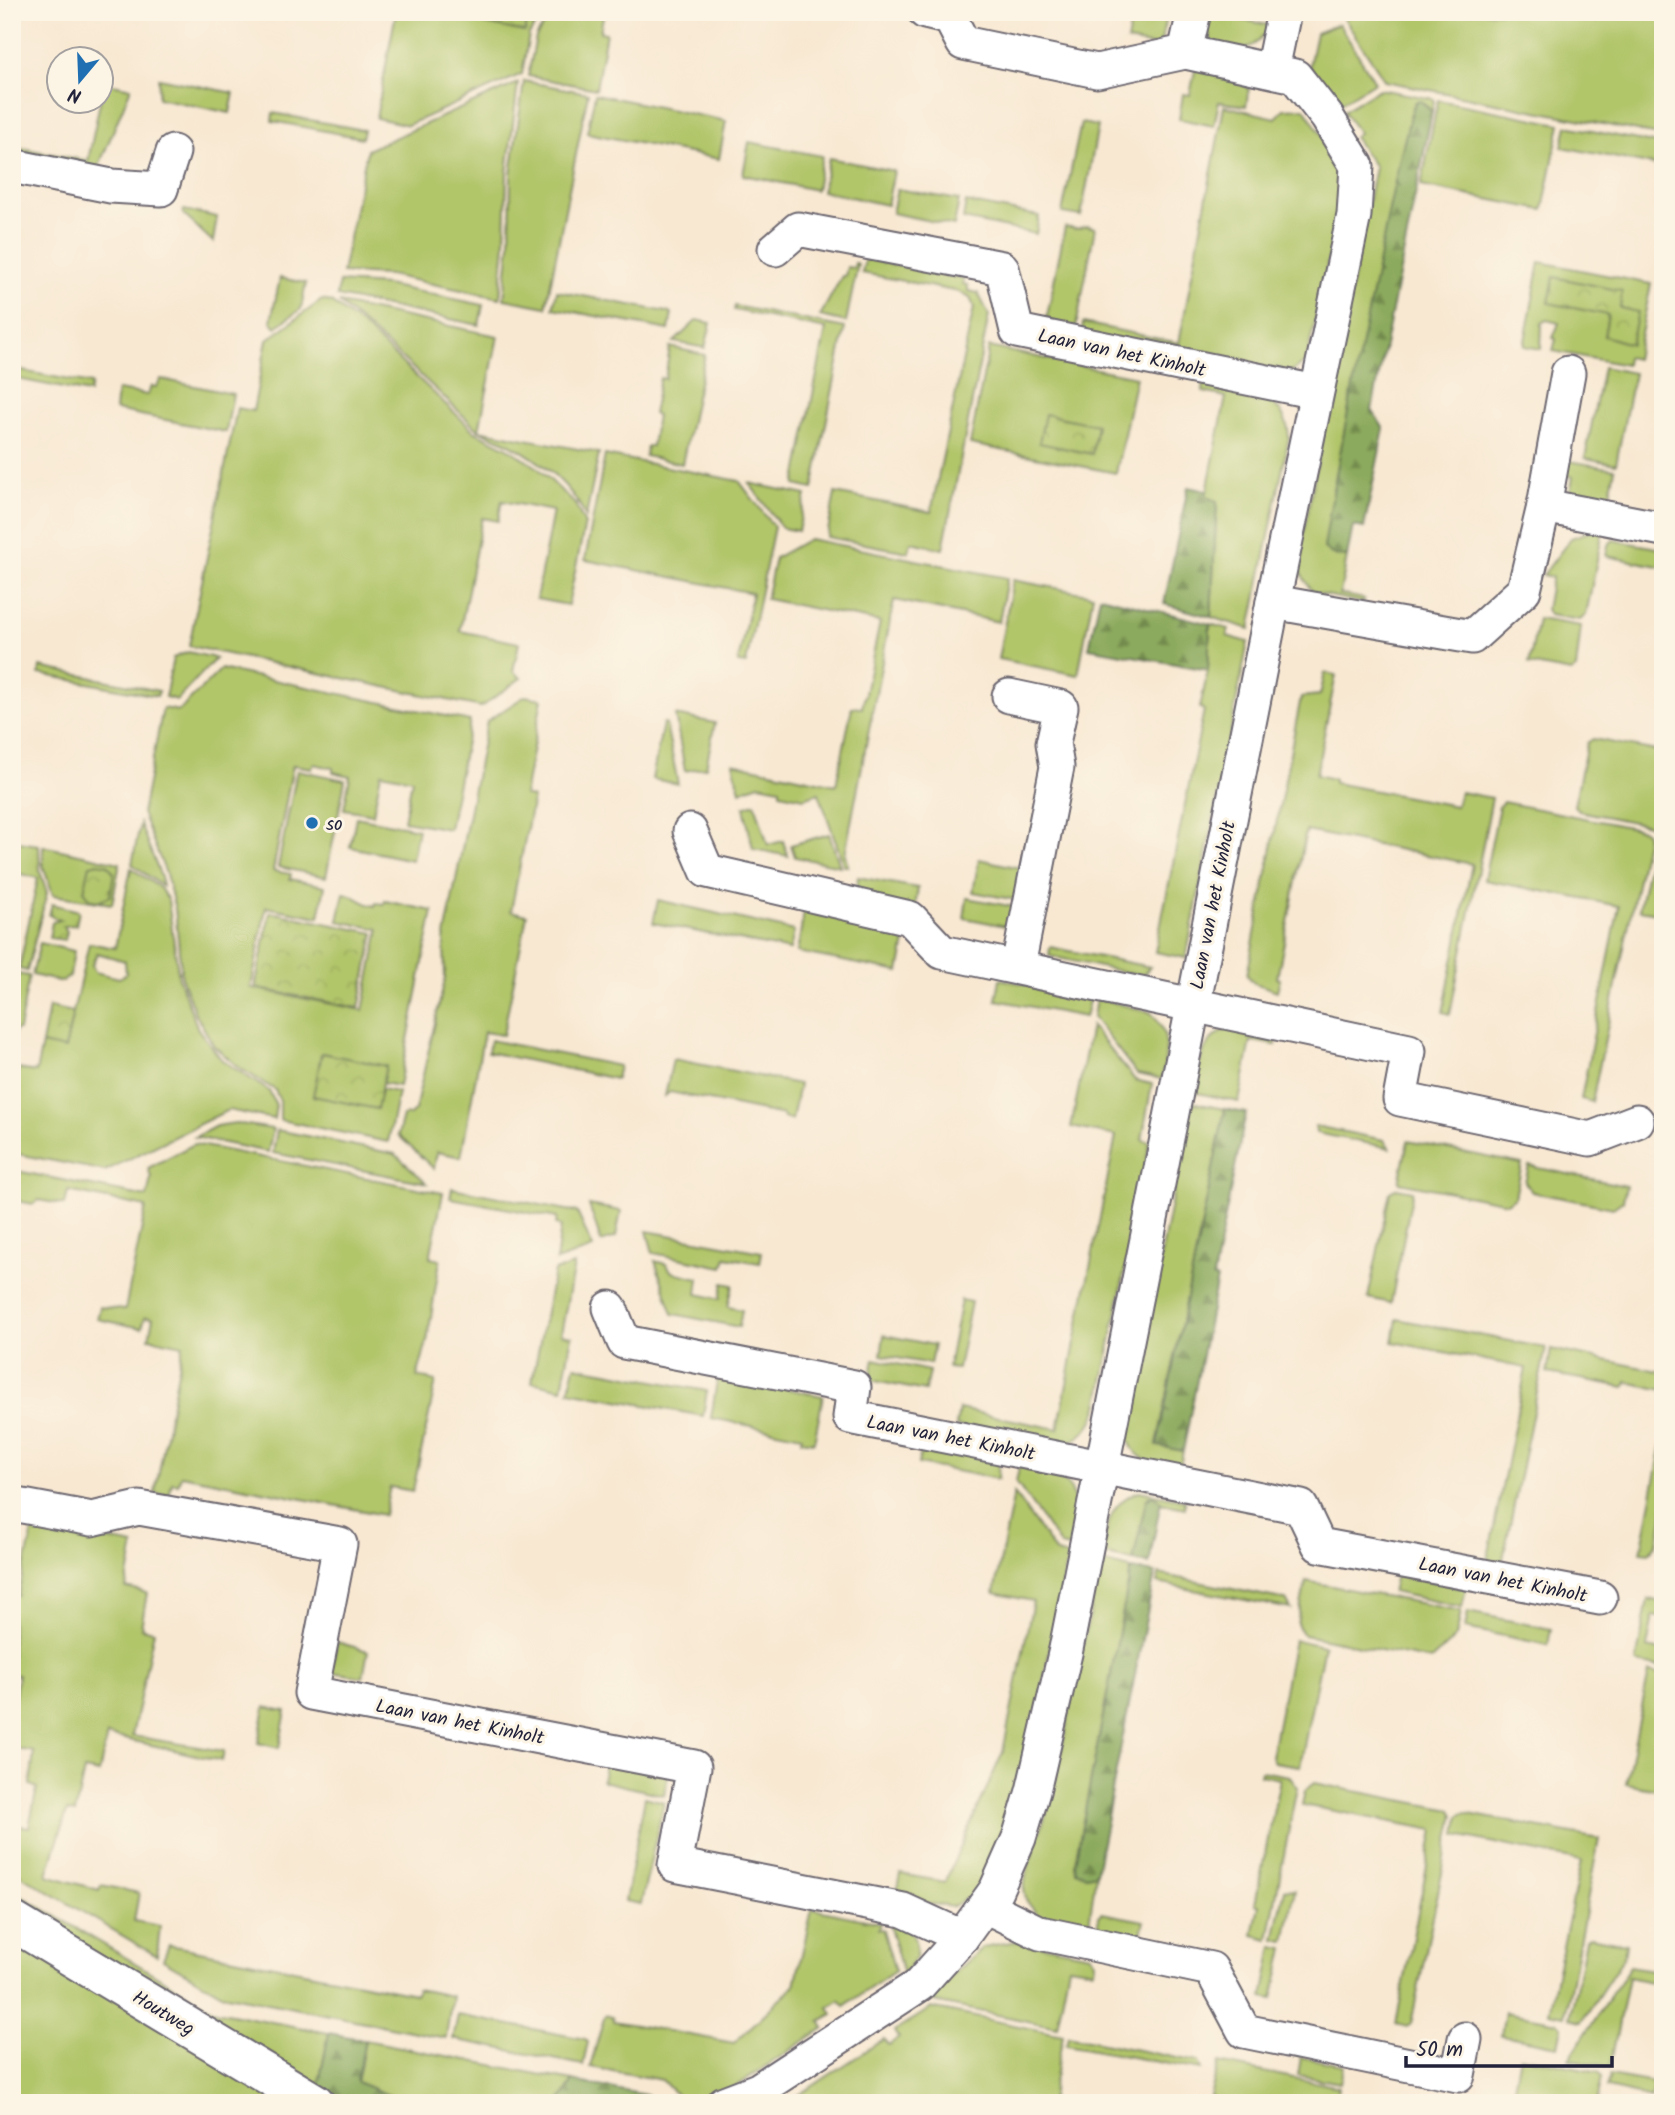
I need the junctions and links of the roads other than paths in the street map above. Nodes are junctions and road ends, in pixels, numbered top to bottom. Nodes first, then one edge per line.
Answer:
1 (925, 12) edge
2 (1194, 12) edge
3 (1284, 12) edge
4 (1185, 52) junction
5 (1272, 70) junction
6 (173, 152) dead end
7 (12, 166) edge
8 (775, 248) dead end
9 (1568, 373) dead end
10 (1316, 392) junction
11 (1544, 506) junction
12 (1663, 529) edge
13 (1273, 602) junction
14 (1009, 696) dead end
15 (690, 831) dead end
16 (1018, 967) junction
17 (1193, 1003) junction
18 (1637, 1121) dead end
19 (610, 1308) dead end
20 (1100, 1466) junction
21 (12, 1504) edge
22 (1600, 1598) dead end
23 (985, 1906) junction
24 (12, 1921) edge
25 (962, 1937) junction
26 (1465, 2039) dead end
27 (753, 2096) edge
28 (316, 2103) edge
29 (724, 2103) edge

1 - 4 street, Laan van het Kinholt
2 - 4 street
3 - 5 street
4 - 5 street, Laan van het Kinholt
5 - 10 street, Laan van het Kinholt
6 - 7 street
8 - 10 street, Laan van het Kinholt
9 - 11 street
10 - 13 street, Laan van het Kinholt
11 - 12 street
11 - 13 street
13 - 17 street, Laan van het Kinholt
14 - 16 street
15 - 16 street, Laan van het Kinholt
16 - 17 street, Laan van het Kinholt
17 - 18 street, Laan van het Kinholt
17 - 20 street, Laan van het Kinholt
19 - 20 street, Laan van het Kinholt
20 - 22 street, Laan van het Kinholt
20 - 23 street, Laan van het Kinholt
21 - 25 street, Laan van het Kinholt
23 - 25 street, Laan van het Kinholt
23 - 26 street
24 - 28 street, Houtweg
25 - 27 street, Laan van het Kinholt
27 - 29 street, Laan van het Kinholt

